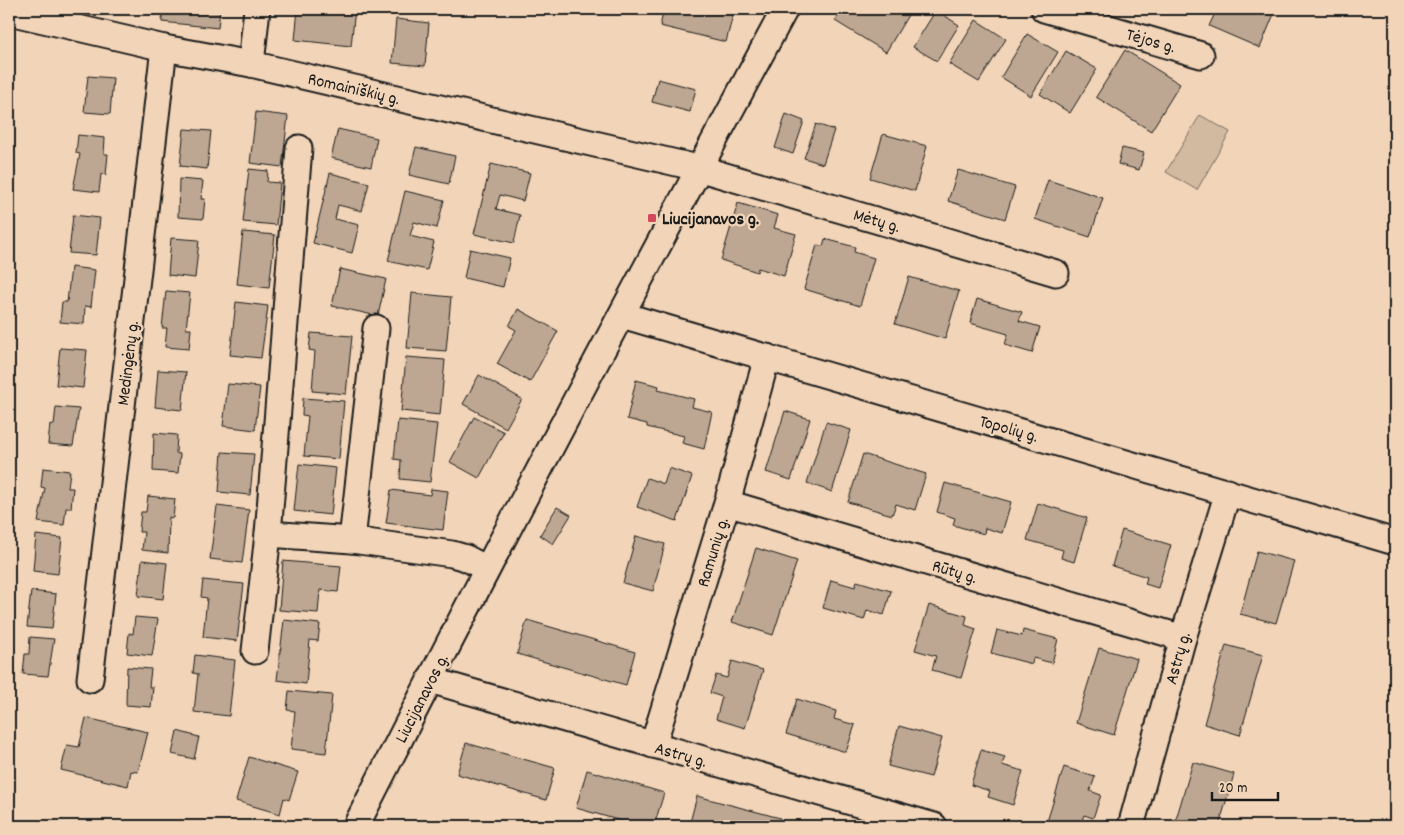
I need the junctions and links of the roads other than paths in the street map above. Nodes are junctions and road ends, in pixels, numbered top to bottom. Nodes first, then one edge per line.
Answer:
1 (257, 9) edge
2 (785, 9) edge
3 (1044, 9) edge
4 (9, 12) edge
5 (164, 48) junction
6 (1200, 55) dead end
7 (252, 64) junction
8 (299, 148) dead end
9 (698, 168) junction
10 (1056, 272) dead end
11 (622, 316) junction
12 (376, 328) dead end
13 (767, 357) junction
14 (1228, 492) junction
15 (726, 503) junction
16 (268, 534) junction
17 (352, 540) junction
18 (1395, 542) edge
19 (487, 569) junction
20 (1183, 638) junction
21 (255, 651) dead end
22 (90, 679) dead end
23 (430, 680) junction
24 (652, 745) junction
25 (356, 826) edge
26 (934, 826) edge
27 (1131, 826) edge

1 - 7 street
2 - 9 street, Liucijanavos g.
3 - 6 street, Tėjos g.
4 - 5 street, Romainiškių g.
5 - 7 street, Romainiškių g.
5 - 22 street, Medingėnų g.
7 - 9 street, Romainiškių g.
8 - 16 street
9 - 10 street, Mėtų g.
9 - 11 street, Liucijanavos g.
11 - 13 street, Topolių g.
11 - 19 street, Liucijanavos g.
12 - 17 street
13 - 14 street, Topolių g.
13 - 15 street, Ramunių g.
14 - 18 street, Topolių g.
14 - 20 street, Astrų g.
15 - 20 street, Rūtų g.
15 - 24 street, Ramunių g.
16 - 17 street
16 - 21 street
17 - 19 street
19 - 23 street, Liucijanavos g.
20 - 27 street, Astrų g.
23 - 24 street, Astrų g.
23 - 25 street, Liucijanavos g.
24 - 26 street, Astrų g.

